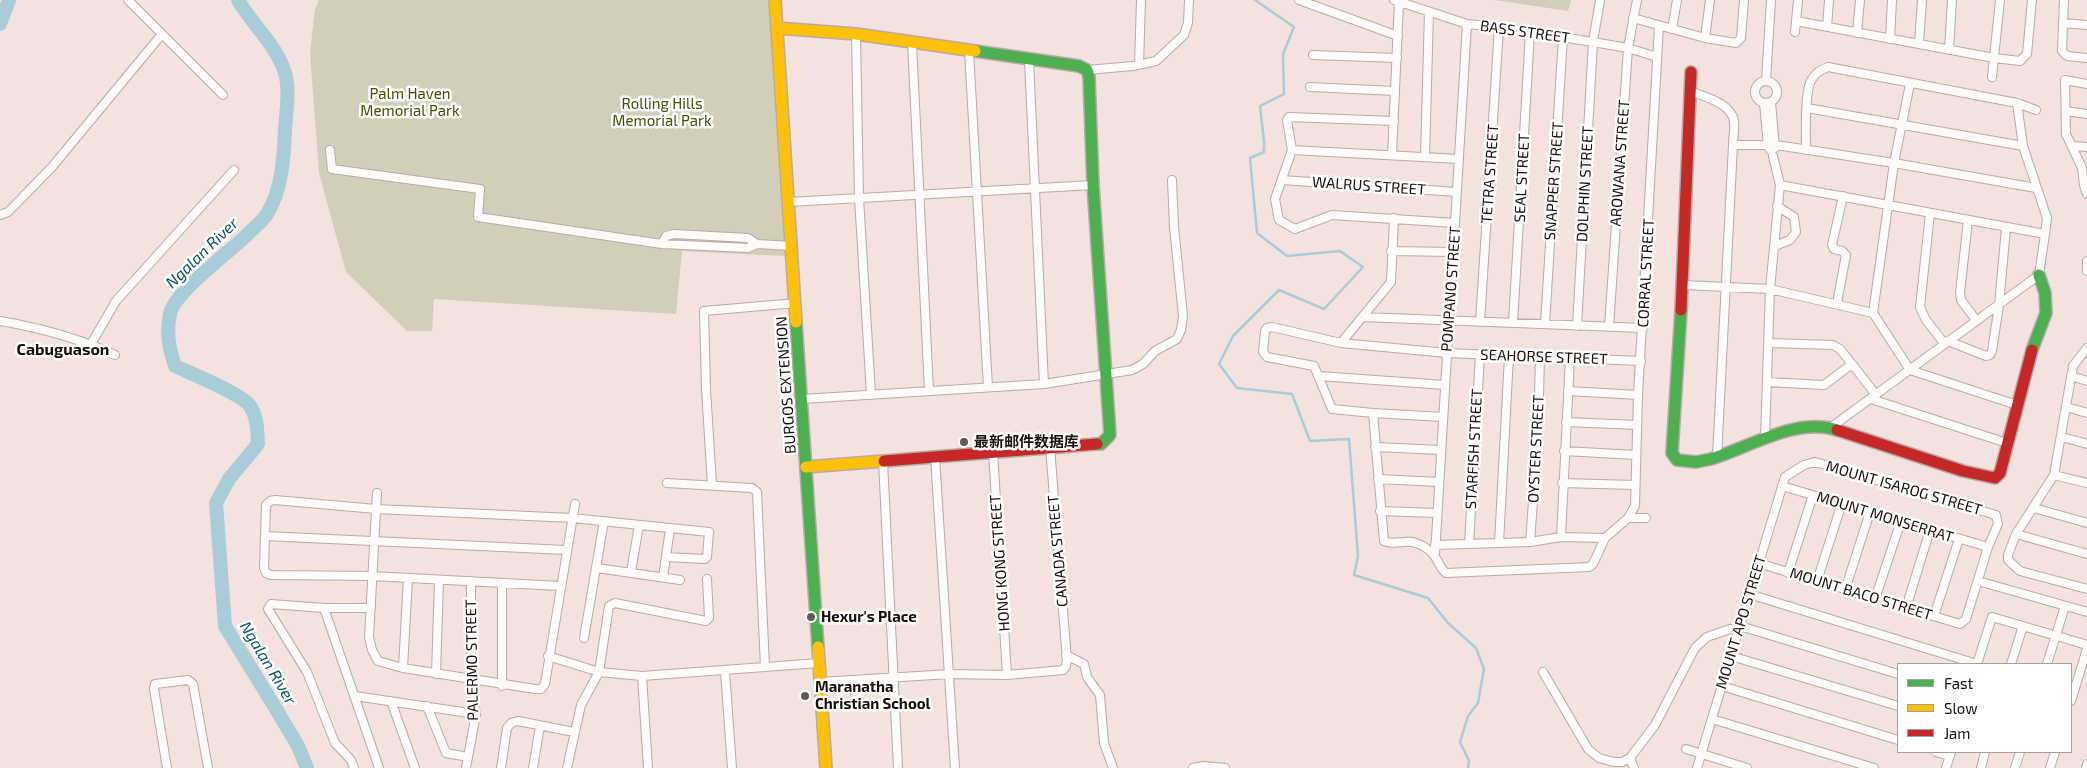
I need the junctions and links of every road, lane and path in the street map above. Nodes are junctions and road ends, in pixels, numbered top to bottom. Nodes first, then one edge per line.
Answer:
1 (128, 0) edge
2 (775, 0) edge
3 (1141, 0) edge
4 (1190, 0) edge
5 (1299, 0) edge
6 (1600, 0) edge
7 (1637, 0) edge
8 (1677, 0) edge
9 (1710, 0) edge
10 (1744, 0) edge
11 (1771, 0) edge
12 (1798, 0) edge
13 (1829, 0) edge
14 (1860, 0) edge
15 (1892, 0) edge
16 (1922, 0) edge
17 (1952, 0) edge
18 (2000, 0) edge
19 (2032, 0) edge
20 (2064, 0) edge
21 (1396, 1) edge
22 (1429, 12) junction
23 (1633, 18) junction
24 (1796, 21) junction
25 (2062, 23) junction
26 (1467, 24) junction
27 (1659, 26) junction
28 (2087, 26) edge
29 (1499, 27) junction
30 (1827, 27) junction
31 (777, 28) junction
32 (1672, 29) junction
33 (1530, 32) junction
34 (1795, 32) dead end
35 (1857, 33) junction
36 (162, 34) junction
37 (856, 34) junction
38 (1398, 36) junction
39 (1563, 37) junction
40 (1705, 38) junction
41 (1890, 39) junction
42 (1593, 42) junction
43 (912, 43) junction
44 (1919, 44) junction
45 (1628, 48) junction
46 (969, 50) junction
47 (1949, 50) junction
48 (1313, 55) dead end
49 (1657, 57) junction
50 (1397, 58) junction
51 (1994, 58) junction
52 (2087, 58) edge
53 (1029, 60) junction
54 (1139, 64) junction
55 (1087, 70) junction
56 (1691, 72) dead end
57 (1992, 77) dead end
58 (1766, 81) junction
59 (1910, 84) junction
60 (2087, 84) edge
61 (1310, 87) dead end
62 (1395, 91) junction
63 (1690, 91) junction
64 (223, 95) dead end
65 (1767, 102) junction
66 (2016, 103) junction
67 (1807, 108) junction
68 (2036, 110) dead end
69 (2066, 111) junction
70 (2087, 114) edge
71 (1394, 120) junction
72 (1903, 125) junction
73 (1733, 145) junction
74 (1772, 146) junction
75 (2023, 146) junction
76 (2072, 146) junction
77 (2087, 147) edge
78 (330, 150) dead end
79 (1292, 150) junction
80 (1806, 150) junction
81 (1392, 155) junction
82 (1425, 158) junction
83 (1459, 159) junction
84 (1894, 163) junction
85 (234, 170) dead end
86 (2085, 177) edge
87 (1172, 180) dead end
88 (1282, 180) junction
89 (1093, 185) junction
90 (1780, 185) junction
91 (1035, 188) junction
92 (2036, 188) junction
93 (978, 192) junction
94 (1457, 192) junction
95 (2087, 194) edge
96 (919, 195) junction
97 (1843, 196) junction
98 (859, 198) junction
99 (789, 202) junction
100 (1888, 204) junction
101 (1777, 206) junction
102 (1930, 213) junction
103 (0, 215) edge
104 (1394, 218) junction
105 (1968, 220) junction
106 (1455, 223) junction
107 (2006, 228) junction
108 (2045, 234) junction
109 (792, 246) junction
110 (1775, 246) junction
111 (1392, 251) junction
112 (1453, 252) junction
113 (2087, 262) edge
114 (2087, 271) edge
115 (2039, 275) junction
116 (1683, 285) junction
117 (1726, 286) junction
118 (1770, 289) junction
119 (796, 303) junction
120 (1837, 303) junction
121 (1999, 305) junction
122 (1873, 312) junction
123 (1363, 317) junction
124 (1449, 320) junction
125 (1976, 320) junction
126 (0, 321) edge
127 (1480, 322) junction
128 (1513, 323) junction
129 (1545, 324) junction
130 (1577, 326) junction
131 (1609, 327) junction
132 (1643, 328) junction
133 (1946, 342) junction
134 (1341, 343) junction
135 (1770, 343) junction
136 (91, 344) junction
137 (2086, 352) edge
138 (1447, 353) junction
139 (1480, 355) junction
140 (115, 356) dead end
141 (1509, 356) junction
142 (1540, 357) junction
143 (1570, 358) junction
144 (1641, 361) junction
145 (1852, 364) junction
146 (1910, 370) junction
147 (1106, 373) junction
148 (1319, 376) junction
149 (2071, 376) junction
150 (2087, 381) edge
151 (1767, 382) junction
152 (1044, 384) junction
153 (1445, 385) junction
154 (988, 387) junction
155 (930, 391) junction
156 (1568, 391) junction
157 (871, 394) junction
158 (1638, 395) junction
159 (1874, 397) junction
160 (802, 398) junction
161 (2017, 405) junction
162 (2066, 407) junction
163 (1372, 413) junction
164 (2087, 413) edge
165 (1443, 417) junction
166 (1566, 422) junction
167 (1637, 425) junction
168 (1830, 428) junction
169 (2062, 437) junction
170 (1765, 438) junction
171 (2007, 443) junction
172 (2087, 444) edge
173 (1050, 447) junction
174 (1375, 447) junction
175 (1441, 450) junction
176 (994, 452) junction
177 (1564, 452) junction
178 (1636, 455) junction
179 (936, 457) junction
180 (1717, 457) junction
181 (883, 461) junction
182 (806, 467) junction
183 (2054, 475) junction
184 (1785, 477) joint
185 (1378, 479) junction
186 (1439, 482) junction
187 (666, 483) dead end
188 (2087, 483) edge
189 (1562, 484) junction
190 (712, 485) junction
191 (1635, 486) junction
192 (1782, 486) junction
193 (377, 493) dead end
194 (1813, 495) junction
195 (1842, 503) junction
196 (575, 504) dead end
197 (2034, 508) junction
198 (376, 509) junction
199 (1380, 511) junction
200 (1870, 512) junction
201 (1437, 513) junction
202 (572, 518) junction
203 (1628, 518) junction
204 (1646, 518) dead end
205 (604, 521) junction
206 (1901, 521) junction
207 (2087, 523) edge
208 (639, 525) junction
209 (670, 528) junction
210 (1930, 530) junction
211 (2016, 534) junction
212 (265, 536) junction
213 (1561, 537) junction
214 (1605, 538) junction
215 (1959, 539) junction
216 (374, 542) junction
217 (1530, 542) junction
218 (1499, 543) junction
219 (1469, 544) junction
220 (1435, 545) junction
221 (1988, 547) junction
222 (566, 550) junction
223 (2087, 554) edge
224 (1435, 555) junction
225 (666, 557) junction
226 (1758, 564) junction
227 (597, 568) junction
228 (631, 572) junction
229 (1788, 573) junction
230 (372, 576) junction
231 (663, 577) junction
232 (408, 578) junction
233 (707, 579) dead end
234 (439, 580) junction
235 (680, 580) dead end
236 (471, 581) junction
237 (1817, 581) junction
238 (1978, 581) junction
239 (502, 583) junction
240 (560, 586) junction
241 (2087, 588) edge
242 (1846, 590) junction
243 (1749, 594) junction
244 (1875, 599) junction
245 (2065, 606) junction
246 (324, 608) junction
247 (370, 608) junction
248 (1906, 608) junction
249 (2087, 612) edge
250 (1934, 616) junction
251 (2023, 626) junction
252 (1739, 628) junction
253 (2056, 635) junction
254 (584, 638) dead end
255 (2087, 647) edge
256 (1066, 655) junction
257 (548, 656) junction
258 (1731, 656) junction
259 (819, 663) junction
260 (1974, 663) edge
261 (1977, 663) edge
262 (2012, 663) edge
263 (2047, 663) edge
264 (403, 668) junction
265 (765, 668) junction
266 (725, 671) junction
267 (599, 672) junction
268 (1543, 672) dead end
269 (436, 674) junction
270 (950, 674) junction
271 (1897, 674) edge
272 (1007, 675) junction
273 (642, 676) junction
274 (893, 678) junction
275 (471, 680) junction
276 (820, 682) junction
277 (502, 686) junction
278 (1722, 686) junction
279 (355, 696) junction
280 (2072, 698) edge
281 (391, 701) junction
282 (427, 706) junction
283 (1897, 706) edge
284 (476, 714) junction
285 (1712, 719) junction
286 (540, 726) junction
287 (574, 732) junction
288 (1897, 740) edge
289 (1686, 749) dead end
290 (1985, 753) edge
291 (2020, 753) edge
292 (2055, 753) edge
293 (1701, 754) junction
294 (1950, 754) edge
295 (468, 757) junction
296 (1630, 758) junction
297 (2087, 764) edge
298 (167, 768) edge
299 (208, 768) edge
300 (354, 768) edge
301 (380, 768) edge
302 (415, 768) edge
303 (466, 768) edge
304 (500, 768) edge
305 (534, 768) edge
306 (568, 768) edge
307 (648, 768) edge
308 (732, 768) edge
309 (826, 768) edge
310 (898, 768) edge
311 (955, 768) edge
312 (1113, 768) edge
313 (1193, 768) edge
314 (1225, 768) edge
315 (1634, 768) edge
316 (1697, 768) edge
317 (1747, 768) edge
318 (1874, 768) edge
319 (1946, 768) edge
320 (1980, 768) edge
321 (2015, 768) edge
322 (2050, 768) edge
323 (2086, 768) edge

1 - 36 street
2 - 31 street, BURGOS EXTENSION
3 - 54 street
4 - 54 street
5 - 38 street
6 - 42 street, DOLPHIN STREET
7 - 23 street, AROWANA STREET
8 - 32 street
9 - 40 street
10 - 40 street
11 - 58 street
12 - 24 street
13 - 30 street
14 - 35 street
15 - 41 street
16 - 44 street
17 - 47 street
18 - 51 street
19 - 51 street
20 - 25 street
21 - 22 street, BASS STREET
21 - 38 street
22 - 26 street, BASS STREET
22 - 82 street
23 - 27 street
23 - 45 street, AROWANA STREET
24 - 30 street
24 - 34 street
25 - 28 street
25 - 52 street
26 - 29 street, BASS STREET
26 - 83 street, POMPANO STREET
27 - 32 street
27 - 49 street, CORRAL STREET
29 - 33 street, BASS STREET
29 - 127 street, TETRA STREET
30 - 35 street
31 - 37 street
31 - 99 street, BURGOS EXTENSION
32 - 40 street
33 - 39 street, BASS STREET
33 - 128 street, SEAL STREET
35 - 41 street
36 - 64 street
36 - 103 street
37 - 43 street
37 - 98 street
38 - 50 street
39 - 42 street, BASS STREET
39 - 129 street, SNAPPER STREET
41 - 44 street
42 - 45 street, BASS STREET
42 - 130 street, DOLPHIN STREET
43 - 46 street
43 - 96 street
44 - 47 street
45 - 49 street, BASS STREET
45 - 131 street, AROWANA STREET
46 - 53 street
46 - 93 street
47 - 51 street
48 - 50 street
49 - 132 street, CORRAL STREET
50 - 62 street
51 - 57 street
53 - 55 street
53 - 91 street
54 - 55 street
55 - 89 street
56 - 63 street
58 - 65 street
58 - 65 street
59 - 66 street
59 - 67 street
59 - 72 street
60 - 69 street
61 - 62 street
62 - 71 street
63 - 73 street
63 - 116 street
65 - 74 street
66 - 68 street
66 - 75 street
67 - 72 street
67 - 80 street
69 - 70 street
69 - 76 street
71 - 79 street
71 - 81 street
72 - 75 street
72 - 84 street
73 - 74 street
73 - 117 street
74 - 80 street
74 - 90 street
75 - 92 street
76 - 77 street
76 - 86 street
78 - 109 street
79 - 81 street
79 - 88 street
80 - 84 street
81 - 82 street
82 - 83 street
83 - 94 street, POMPANO STREET
84 - 92 street
84 - 100 street
85 - 136 street
86 - 95 street
87 - 147 street
88 - 94 street, WALRUS STREET
88 - 104 street
89 - 91 street
89 - 147 street
90 - 97 street
90 - 101 street
91 - 93 street
91 - 152 street
92 - 108 street
93 - 96 street
93 - 154 street
94 - 106 street, POMPANO STREET
96 - 98 street
96 - 155 street
97 - 100 street
97 - 120 street
98 - 99 street
98 - 157 street
99 - 109 street, BURGOS EXTENSION
100 - 102 street
100 - 122 street
101 - 110 street
101 - 110 street
102 - 105 street
102 - 133 street
104 - 106 street
104 - 111 street
105 - 107 street
105 - 125 street
106 - 112 street, POMPANO STREET
107 - 108 street
107 - 121 street
108 - 115 street
109 - 119 street, BURGOS EXTENSION
110 - 118 street
111 - 112 street
111 - 123 street
112 - 124 street, POMPANO STREET
113 - 114 street
115 - 121 street
115 - 161 street
116 - 117 street
116 - 180 street
117 - 118 street
117 - 180 street
118 - 120 street
118 - 135 street
119 - 160 street, BURGOS EXTENSION
119 - 190 street
120 - 122 street
121 - 125 street
121 - 133 street
122 - 146 street
123 - 124 street
123 - 134 street
124 - 127 street
124 - 138 street, POMPANO STREET
125 - 133 street
126 - 136 street
127 - 128 street
128 - 129 street
129 - 130 street
130 - 131 street
131 - 132 street
132 - 144 street, CORRAL STREET
133 - 146 street
134 - 138 street, SEAHORSE STREET
134 - 148 street, SEAHORSE STREET
135 - 145 street
135 - 151 street
136 - 140 street
137 - 149 street
138 - 139 street, SEAHORSE STREET
138 - 153 street, POMPANO STREET
139 - 141 street, SEAHORSE STREET
139 - 219 street, STARFISH STREET
141 - 142 street, SEAHORSE STREET
141 - 218 street
142 - 143 street, SEAHORSE STREET
142 - 217 street, OYSTER STREET
143 - 144 street, SEAHORSE STREET
143 - 156 street
144 - 158 street, CORRAL STREET
145 - 151 street
145 - 159 street
146 - 159 street
146 - 161 street
147 - 152 street
147 - 173 street
148 - 153 street
148 - 163 street
149 - 150 street
149 - 162 street
151 - 170 street
152 - 154 street
153 - 165 street, POMPANO STREET
154 - 155 street
155 - 157 street
156 - 158 street
156 - 166 street
157 - 160 street
158 - 167 street, CORRAL STREET
159 - 168 street
159 - 171 street
160 - 182 street, BURGOS EXTENSION
161 - 171 street
162 - 164 street
162 - 169 street
163 - 165 street
163 - 174 street
165 - 175 street, POMPANO STREET
166 - 167 street
166 - 177 street
167 - 178 street, CORRAL STREET
168 - 170 street
168 - 171 street
169 - 172 street
169 - 183 street
170 - 180 street
173 - 176 street
173 - 256 street, CANADA STREET
174 - 175 street
174 - 185 street
175 - 186 street, POMPANO STREET
176 - 179 street
176 - 272 street, HONG KONG STREET
177 - 178 street
177 - 189 street
178 - 191 street, CORRAL STREET
179 - 181 street
179 - 270 street
181 - 182 street
181 - 274 street
182 - 259 street, BURGOS EXTENSION
183 - 188 street
183 - 197 street
184 - 192 street, MOUNT APO STREET
184 - 221 street, MOUNT ISAROG STREET
185 - 186 street
185 - 199 street
186 - 201 street, POMPANO STREET
187 - 190 street
189 - 191 street
189 - 213 street
190 - 265 street
191 - 203 street, CORRAL STREET
192 - 194 street, MOUNT MONSERRAT
192 - 226 street, MOUNT APO STREET
193 - 198 street
194 - 195 street, MOUNT MONSERRAT
194 - 229 street
195 - 200 street, MOUNT MONSERRAT
195 - 237 street
196 - 202 street
197 - 207 street
197 - 211 street
198 - 202 street
198 - 212 street
198 - 216 street
199 - 201 street
199 - 224 street
200 - 206 street, MOUNT MONSERRAT
200 - 242 street
201 - 220 street, POMPANO STREET
202 - 205 street
202 - 222 street
203 - 204 street
203 - 214 street
205 - 208 street
205 - 227 street
206 - 210 street, MOUNT MONSERRAT
206 - 244 street
208 - 209 street
208 - 228 street
209 - 225 street
209 - 225 street
210 - 215 street, MOUNT MONSERRAT
210 - 248 street
211 - 223 street
211 - 241 street
212 - 216 street
212 - 230 street
213 - 214 street
213 - 217 street
214 - 224 street
215 - 221 street, MOUNT MONSERRAT
215 - 250 street
216 - 222 street
216 - 230 street
217 - 218 street
218 - 219 street
219 - 220 street
220 - 224 street, POMPANO STREET
221 - 238 street
222 - 240 street
225 - 231 street
226 - 229 street, MOUNT BACO STREET
226 - 243 street, MOUNT APO STREET
227 - 228 street
227 - 254 street
228 - 231 street
229 - 237 street, MOUNT BACO STREET
230 - 232 street
230 - 247 street
231 - 235 street
232 - 234 street
232 - 264 street
233 - 267 street
234 - 236 street
234 - 269 street
236 - 239 street
236 - 275 street, PALERMO STREET
237 - 242 street, MOUNT BACO STREET
238 - 245 street
238 - 250 street, MOUNT BACO STREET
239 - 240 street
239 - 277 street
240 - 257 street
242 - 244 street, MOUNT BACO STREET
243 - 252 street, MOUNT APO STREET
243 - 260 street
244 - 248 street, MOUNT BACO STREET
245 - 249 street
245 - 253 street
246 - 247 street
246 - 279 street
246 - 300 street
247 - 264 street
248 - 250 street, MOUNT BACO STREET
251 - 253 street
251 - 261 street
251 - 262 street
252 - 258 street, MOUNT APO STREET
252 - 271 street
252 - 296 street
253 - 255 street
253 - 263 street
255 - 280 street
256 - 272 street
256 - 312 street
257 - 267 street
257 - 277 street
258 - 278 street, MOUNT APO STREET
258 - 283 street
259 - 265 street
259 - 276 street, BURGOS EXTENSION
264 - 269 street
265 - 266 street
266 - 273 street
266 - 308 street
267 - 273 street
267 - 287 street
268 - 296 street
269 - 275 street
270 - 272 street
270 - 274 street
270 - 311 street
273 - 307 street
274 - 276 street
274 - 310 street
275 - 277 street
275 - 284 street, PALERMO STREET
276 - 309 street, BURGOS EXTENSION
278 - 285 street, MOUNT APO STREET
278 - 288 street
279 - 281 street
279 - 301 street
281 - 282 street
281 - 302 street
282 - 284 street
282 - 295 street
284 - 295 street, PALERMO STREET
285 - 293 street, MOUNT APO STREET
285 - 318 street
286 - 287 street
286 - 304 street
286 - 305 street
287 - 306 street
289 - 293 street
290 - 320 street
291 - 321 street
292 - 322 street
293 - 316 street, MOUNT APO STREET
293 - 317 street
294 - 319 street
295 - 303 street, PALERMO STREET
296 - 315 street
297 - 323 street
298 - 299 street
313 - 314 street

